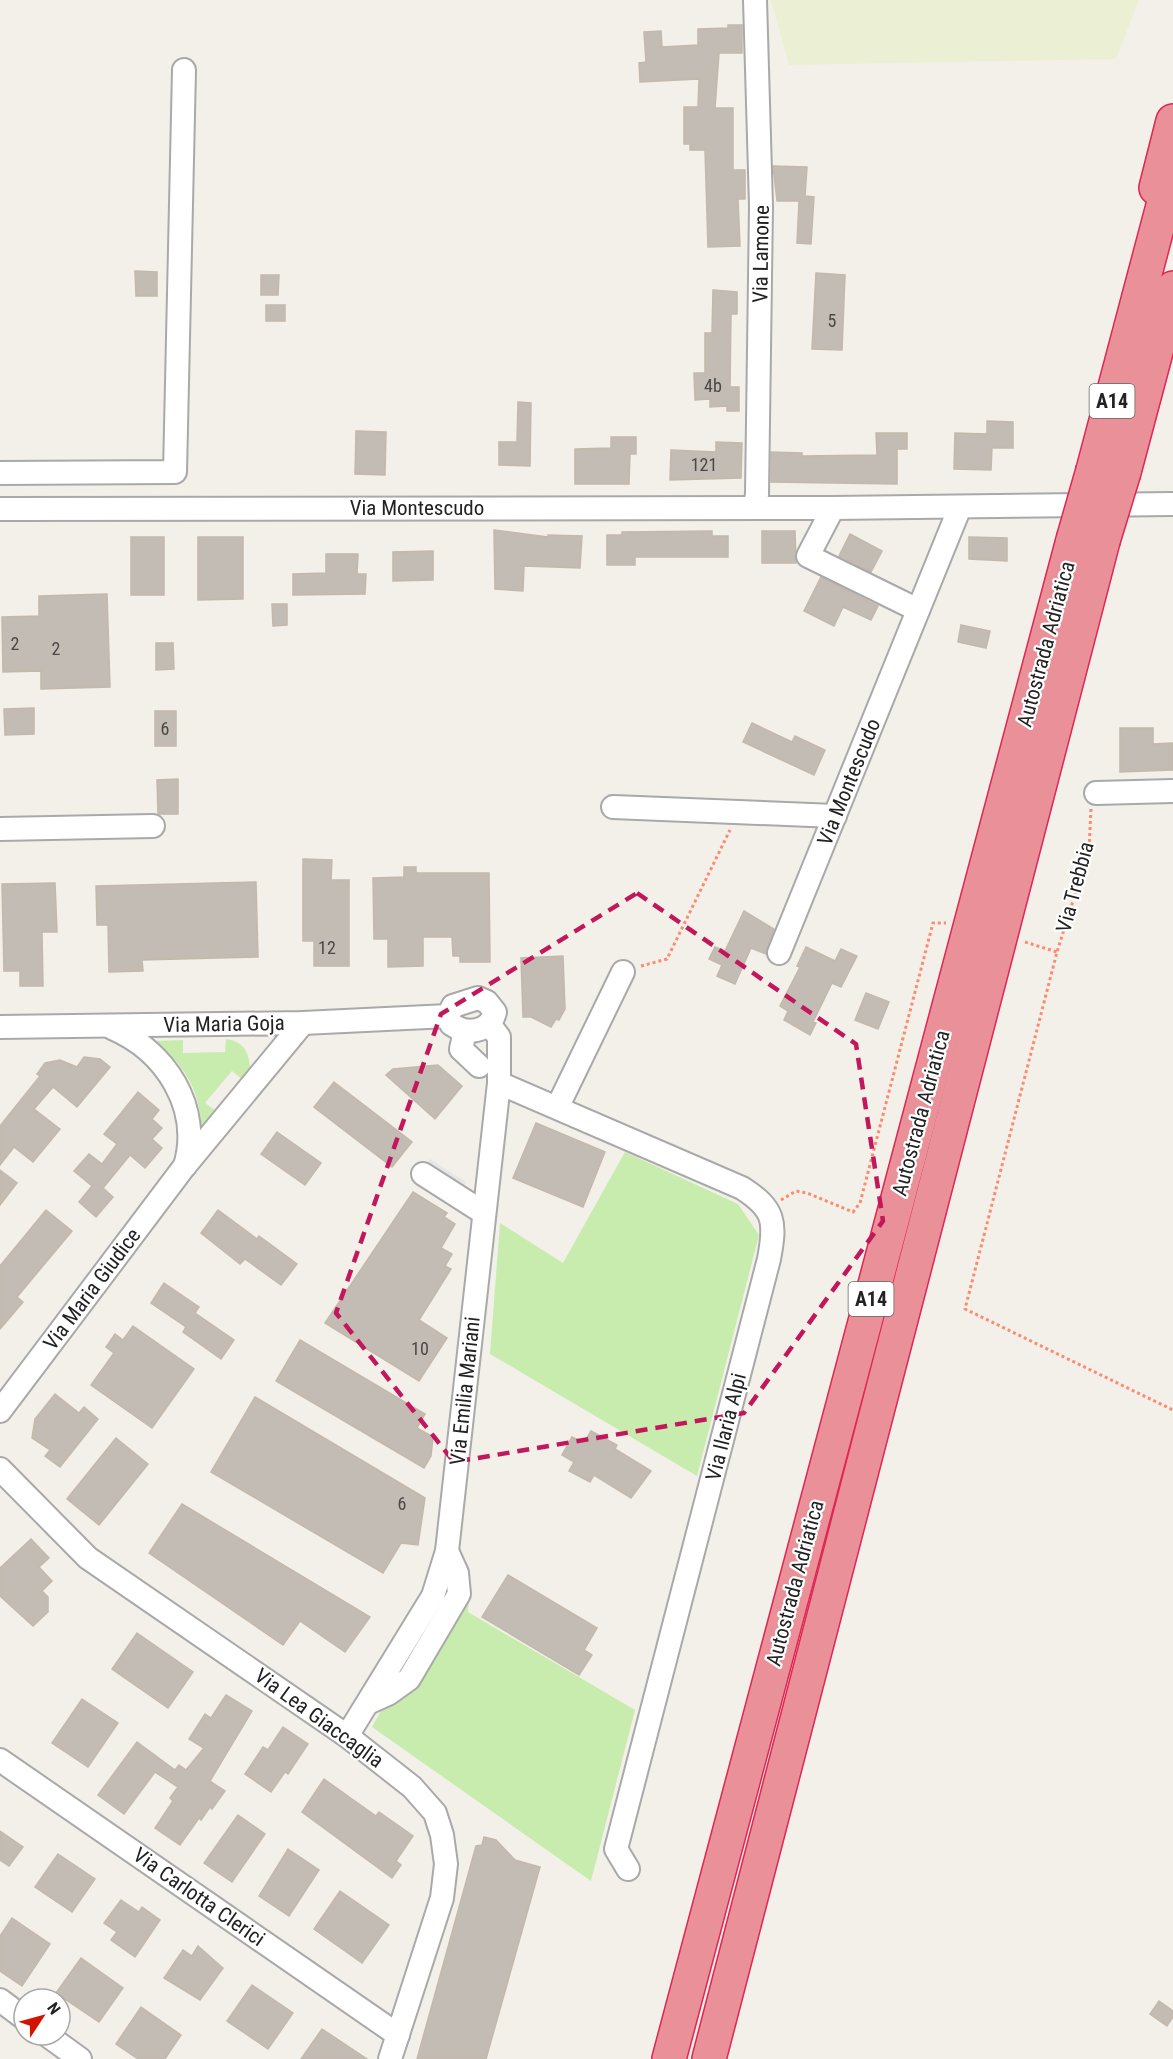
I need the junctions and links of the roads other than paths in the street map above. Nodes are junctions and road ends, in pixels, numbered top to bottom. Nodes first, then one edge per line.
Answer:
1 (756, 0) edge
2 (184, 70) dead end
3 (1173, 121) edge
4 (1173, 168) edge
5 (1173, 288) edge
6 (1130, 333) junction
7 (1109, 471) junction
8 (0, 473) edge
9 (1173, 504) edge
10 (755, 507) junction
11 (960, 507) junction
12 (833, 508) junction
13 (4, 512) edge
14 (1088, 541) junction
15 (918, 610) junction
16 (1173, 791) edge
17 (1096, 793) road end
18 (613, 807) dead end
19 (835, 816) junction
20 (153, 826) dead end
21 (0, 829) edge
22 (779, 953) dead end
23 (623, 972) road end
24 (303, 1023) junction
25 (456, 1024) junction
26 (489, 1024) junction
27 (0, 1027) edge
28 (108, 1027) junction
29 (479, 1066) dead end
30 (499, 1083) junction
31 (558, 1106) junction
32 (184, 1167) junction
33 (423, 1174) dead end
34 (484, 1213) junction
35 (0, 1412) edge
36 (0, 1469) edge
37 (347, 1736) junction
38 (0, 1760) edge
39 (628, 1869) dead end
40 (398, 2035) junction
41 (64, 2047) edge
42 (80, 2059) edge
43 (390, 2059) edge
44 (669, 2059) edge
45 (709, 2059) edge

1 - 10 street, Via Lamone
2 - 8 street
3 - 6 highway
4 - 6 highway, Autostrada Adriatica / A14
5 - 7 highway, Autostrada Adriatica / A14
6 - 7 highway, Autostrada Adriatica / A14
7 - 14 highway, Autostrada Adriatica / A14, bridge
9 - 11 street, Via Montescudo
10 - 12 street, Via Montescudo
10 - 13 street, Via Montescudo
11 - 12 street, Via Montescudo
11 - 15 street, Via Montescudo
12 - 15 street
14 - 44 highway, Autostrada Adriatica / A14
14 - 45 highway, Autostrada Adriatica / A14
15 - 19 street, Via Montescudo
16 - 17 street
18 - 19 street
19 - 22 street, Via Montescudo
20 - 21 street
23 - 31 street
24 - 25 street, Via Maria Goja
24 - 28 street, Via Maria Goja
24 - 32 street, Via Maria Giudice
25 - 26 street, Via Maria Goja
25 - 26 street, Via Emilia Mariani
25 - 29 street
26 - 30 street, Via Emilia Mariani
27 - 28 street, Via Maria Goja
28 - 32 street, Via Maria Giudice
30 - 31 street
30 - 34 street, Via Emilia Mariani
31 - 39 street, Via Ilaria Alpi
32 - 35 street, Via Maria Giudice
33 - 34 street
34 - 37 street, Via Emilia Mariani
36 - 37 street, Via Lea Giaccaglia
37 - 40 street, Via Lea Giaccaglia
38 - 40 street, Via Carlotta Clerici
40 - 43 street, Via Lea Giaccaglia
41 - 42 street

